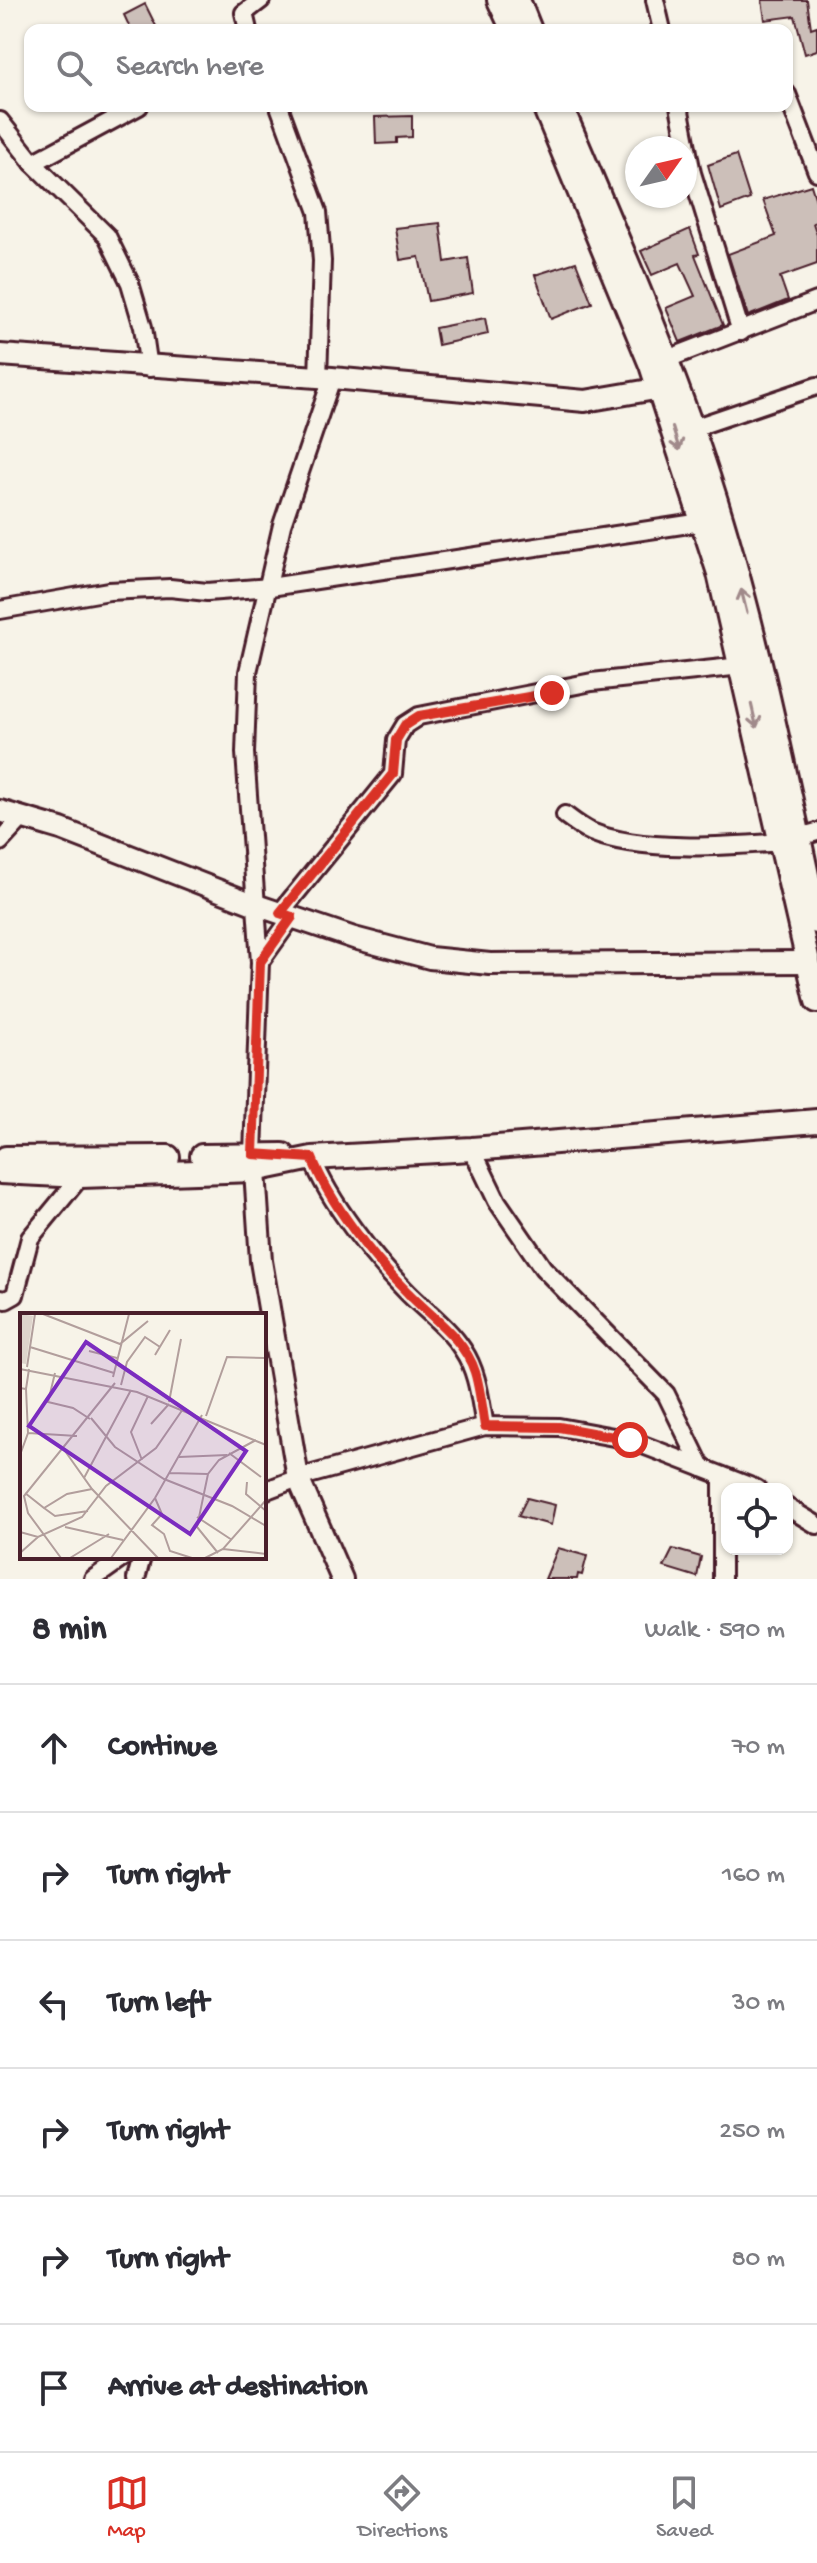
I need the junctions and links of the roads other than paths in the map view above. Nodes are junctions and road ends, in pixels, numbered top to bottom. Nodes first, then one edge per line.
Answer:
1 (261, 0) edge
2 (499, 0) edge
3 (518, 0) edge
4 (655, 0) edge
5 (247, 24) edge
6 (510, 24) edge
7 (528, 24) edge
8 (661, 24) edge
9 (793, 110) edge
10 (128, 112) edge
11 (281, 112) edge
12 (547, 112) edge
13 (563, 112) edge
14 (680, 112) edge
15 (0, 121) edge
16 (33, 163) junction
17 (817, 172) edge
18 (817, 301) edge
19 (741, 332) junction
20 (0, 355) edge
21 (659, 362) junction
22 (149, 368) junction
23 (325, 377) junction
24 (817, 386) edge
25 (668, 387) junction
26 (693, 428) junction
27 (702, 522) junction
28 (270, 587) junction
29 (0, 610) edge
30 (742, 666) junction
31 (0, 811) edge
32 (565, 815) dead end
33 (23, 817) junction
34 (799, 837) edge
35 (0, 842) edge
36 (256, 905) junction
37 (286, 915) junction
38 (817, 922) edge
39 (260, 962) junction
40 (808, 962) junction
41 (817, 1001) edge
42 (817, 1121) edge
43 (472, 1149) junction
44 (0, 1157) edge
45 (312, 1158) junction
46 (254, 1162) junction
47 (0, 1172) edge
48 (81, 1176) junction
49 (0, 1299) edge
50 (485, 1426) junction
51 (702, 1468) junction
52 (722, 1476) junction
53 (298, 1478) junction
54 (741, 1483) edge
55 (266, 1490) edge
56 (793, 1511) edge
57 (817, 1525) edge
58 (121, 1559) edge
59 (141, 1559) edge
60 (93, 1579) edge
61 (136, 1579) edge
62 (342, 1579) edge
63 (722, 1579) edge

1 - 5 street
2 - 6 main road
3 - 7 main road
4 - 8 street
9 - 17 street
10 - 16 street
11 - 23 street
12 - 21 main road
13 - 21 main road
14 - 19 street
15 - 16 street
16 - 22 street
18 - 19 street
19 - 21 street
20 - 22 street
21 - 25 main road
22 - 23 street
23 - 25 street
23 - 28 street
24 - 26 street
25 - 26 main road
25 -> 27 main road
34 -> 26 main road
27 - 28 street
27 - 30 main road
28 - 29 street
28 - 36 street
30 -> 34 main road
30 - 37 street
31 - 33 street
32 - 34 street
33 - 35 street
33 - 36 street
34 - 38 main road
34 - 40 main road
36 - 37 street
36 - 39 street
37 - 39 street
37 - 40 street
39 - 46 street
40 - 41 main road
42 - 43 main road
43 - 45 main road
43 - 51 street
44 - 46 main road
45 - 46 main road
45 - 50 street
46 - 48 main road
46 - 53 street
47 - 48 main road
48 - 49 street
50 - 51 street
50 - 53 street
51 - 52 street
52 - 54 street
52 - 63 street
53 - 55 street
53 - 62 street
56 - 57 street
58 - 60 street
59 - 61 street

